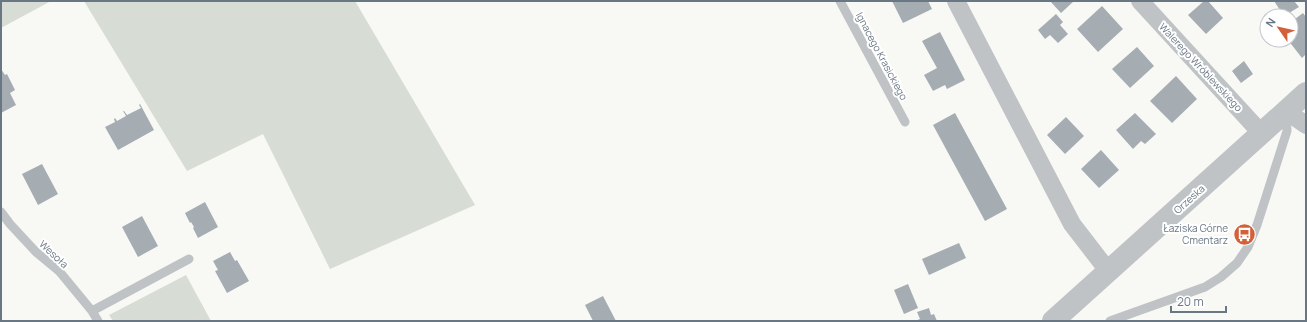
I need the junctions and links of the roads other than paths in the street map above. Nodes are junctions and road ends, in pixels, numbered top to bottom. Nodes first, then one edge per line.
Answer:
1 (840, 1) edge
2 (956, 1) edge
3 (1140, 1) edge
4 (1306, 93) edge
5 (1286, 112) junction
6 (905, 122) dead end
7 (1306, 125) edge
8 (1262, 134) junction
9 (1, 212) edge
10 (189, 258) dead end
11 (1109, 272) junction
12 (92, 311) junction
13 (1059, 320) edge
14 (98, 321) edge
15 (1110, 321) edge

1 - 6 lane, Ignacego Krasickiego
2 - 11 street
3 - 8 street, Walerego Wróblewskiego
4 - 5 street, Orzeska
5 - 7 street
5 - 8 street, Orzeska
5 - 15 lane
8 - 11 street, Orzeska
9 - 12 lane, Wesoła
10 - 12 lane
11 - 13 street, Orzeska
12 - 14 lane, Wesoła

